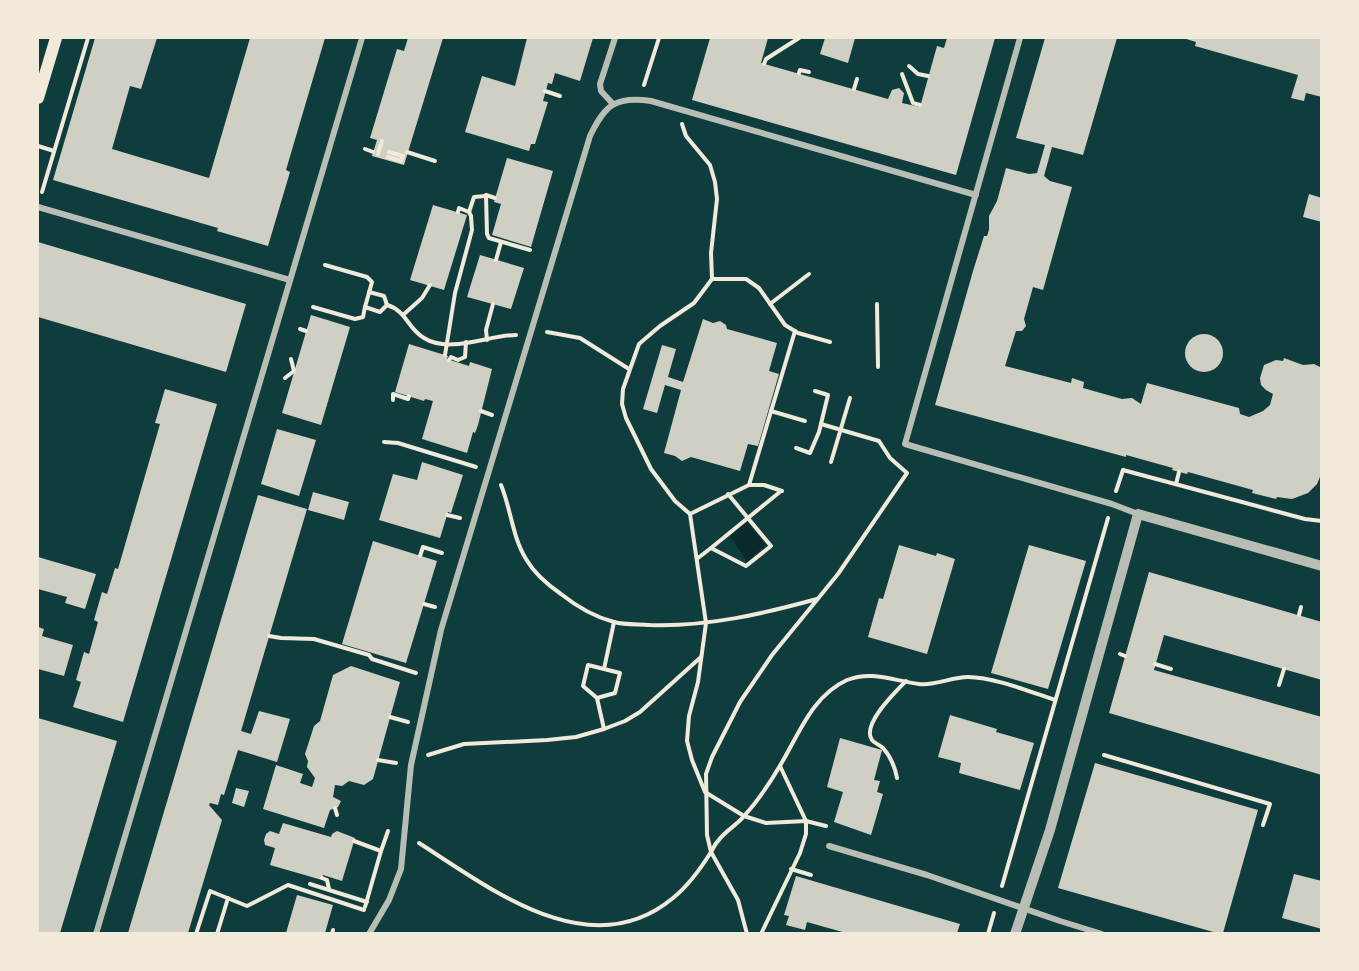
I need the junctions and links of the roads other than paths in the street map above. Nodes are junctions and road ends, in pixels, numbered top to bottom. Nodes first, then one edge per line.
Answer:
1 (56, 38) edge
2 (362, 38) edge
3 (615, 38) edge
4 (1020, 38) edge
5 (38, 98) edge
6 (613, 104) junction
7 (976, 195) junction
8 (38, 207) edge
9 (290, 280) junction
10 (1138, 514) junction
11 (1322, 566) edge
12 (829, 846) dead end
13 (1023, 909) junction
14 (96, 933) edge
15 (369, 933) edge
16 (1015, 933) edge
17 (1102, 933) edge

1 - 5 main road
2 - 9 street
3 - 6 street
4 - 7 street
6 - 7 street
6 - 15 street
7 - 10 street
8 - 9 street
9 - 14 street
10 - 11 street
10 - 13 street
12 - 13 street
13 - 16 street
13 - 17 street

